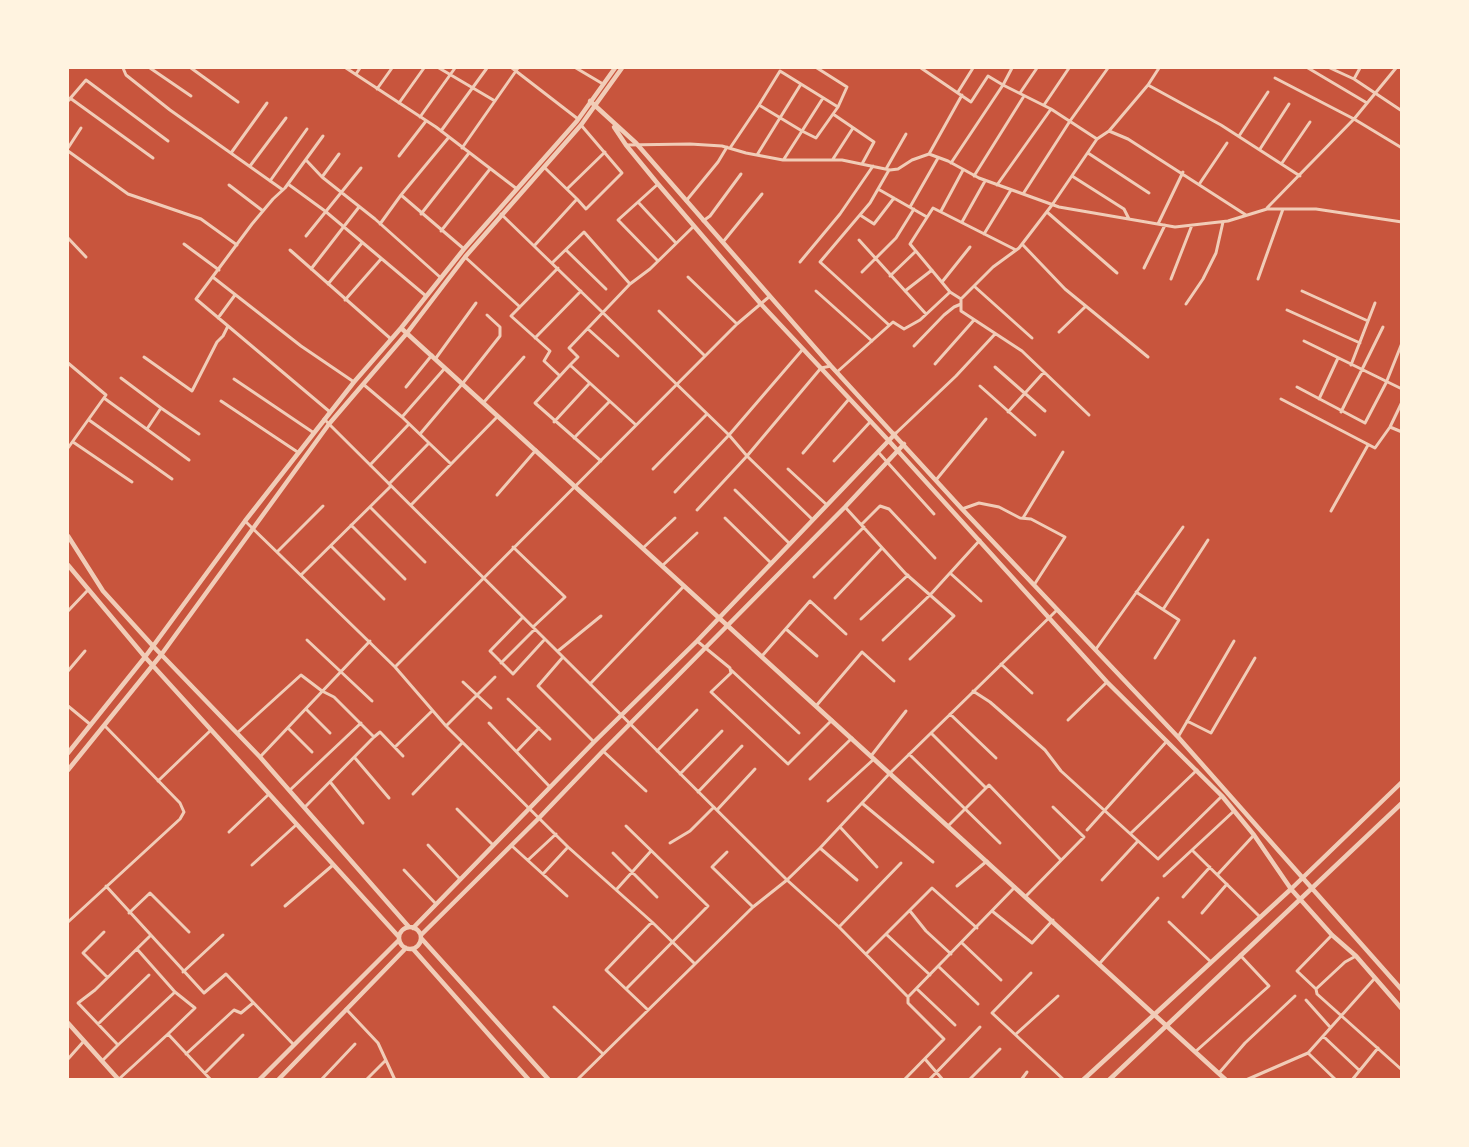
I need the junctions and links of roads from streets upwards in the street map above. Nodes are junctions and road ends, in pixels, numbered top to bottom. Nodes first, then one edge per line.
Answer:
1 (123, 68) edge
2 (150, 68) edge
3 (191, 68) edge
4 (346, 68) edge
5 (360, 68) edge
6 (392, 68) edge
7 (424, 68) edge
8 (440, 68) edge
9 (455, 68) edge
10 (488, 68) edge
11 (512, 68) edge
12 (576, 68) edge
13 (615, 68) edge
14 (622, 68) edge
15 (817, 68) edge
16 (921, 68) edge
17 (928, 68) edge
18 (973, 68) edge
19 (1012, 68) edge
20 (1037, 68) edge
21 (1069, 68) edge
22 (1108, 68) edge
23 (1159, 68) edge
24 (1308, 68) edge
25 (1330, 68) edge
26 (1360, 68) edge
27 (1396, 68) edge
28 (517, 69) edge
29 (1402, 72) edge
30 (356, 74) junction
31 (450, 74) junction
32 (932, 74) junction
33 (1275, 78) dead end
34 (1354, 79) junction
35 (603, 84) junction
36 (801, 84) junction
37 (1003, 85) junction
38 (1148, 85) junction
39 (472, 88) junction
40 (377, 89) junction
41 (958, 92) junction
42 (1268, 92) dead end
43 (1375, 92) junction
44 (1020, 93) junction
45 (962, 95) junction
46 (190, 96) dead end
47 (1024, 96) junction
48 (823, 98) junction
49 (69, 100) edge
50 (590, 101) junction
51 (238, 102) dead end
52 (495, 102) junction
53 (1367, 102) junction
54 (267, 103) dead end
55 (399, 103) junction
56 (1290, 104) dead end
57 (1044, 105) junction
58 (759, 106) junction
59 (596, 107) junction
60 (838, 107) junction
61 (1051, 109) junction
62 (1402, 111) edge
63 (833, 114) junction
64 (420, 117) junction
65 (286, 118) dead end
66 (780, 118) junction
67 (578, 119) junction
68 (1354, 119) junction
69 (426, 121) junction
70 (1070, 121) junction
71 (1310, 122) dead end
72 (612, 124) junction
73 (581, 125) junction
74 (81, 128) dead end
75 (853, 128) junction
76 (307, 129) dead end
77 (440, 131) junction
78 (802, 131) junction
79 (1109, 131) junction
80 (906, 134) dead end
81 (323, 136) dead end
82 (1239, 136) junction
83 (448, 137) junction
84 (1097, 139) junction
85 (168, 141) dead end
86 (636, 143) junction
87 (1227, 143) dead end
88 (626, 145) junction
89 (462, 148) junction
90 (728, 148) junction
91 (1401, 148) edge
92 (68, 149) edge
93 (1260, 149) junction
94 (604, 152) junction
95 (231, 153) junction
96 (469, 153) junction
97 (1088, 153) junction
98 (339, 154) dead end
99 (929, 154) junction
100 (757, 155) junction
101 (399, 156) dead end
102 (152, 158) dead end
103 (938, 158) junction
104 (306, 160) junction
105 (784, 160) junction
106 (833, 160) junction
107 (951, 163) junction
108 (1282, 163) junction
109 (862, 164) junction
110 (250, 166) junction
111 (873, 166) junction
112 (361, 168) dead end
113 (545, 168) junction
114 (490, 169) junction
115 (888, 170) junction
116 (962, 170) junction
117 (1183, 172) junction
118 (741, 174) dead end
119 (974, 176) junction
120 (1072, 176) junction
121 (1300, 176) junction
122 (322, 177) junction
123 (985, 180) junction
124 (270, 181) junction
125 (1200, 183) junction
126 (288, 184) junction
127 (658, 184) junction
128 (229, 185) dead end
129 (997, 185) junction
130 (518, 189) junction
131 (568, 189) junction
132 (878, 189) junction
133 (283, 190) junction
134 (1011, 190) junction
135 (340, 193) junction
136 (1149, 193) dead end
137 (762, 194) dead end
138 (1023, 194) junction
139 (401, 195) junction
140 (894, 198) junction
141 (577, 199) junction
142 (638, 202) junction
143 (685, 202) junction
144 (1052, 205) junction
145 (359, 207) junction
146 (912, 208) junction
147 (1267, 208) junction
148 (1284, 209) junction
149 (263, 210) junction
150 (325, 211) junction
151 (497, 211) junction
152 (941, 211) junction
153 (1047, 212) junction
154 (421, 214) junction
155 (502, 215) junction
156 (860, 215) junction
157 (1247, 215) junction
158 (927, 217) junction
159 (1129, 219) junction
160 (703, 221) junction
161 (962, 222) junction
162 (1222, 222) junction
163 (1402, 222) edge
164 (380, 224) junction
165 (1158, 224) junction
166 (1192, 225) junction
167 (694, 226) junction
168 (1165, 226) junction
169 (344, 227) junction
170 (441, 231) junction
171 (984, 234) junction
172 (306, 236) dead end
173 (68, 238) edge
174 (859, 240) dead end
175 (362, 242) junction
176 (675, 242) junction
177 (723, 243) junction
178 (184, 244) dead end
179 (1022, 244) junction
180 (237, 245) junction
181 (534, 246) junction
182 (970, 247) dead end
183 (464, 249) junction
184 (290, 250) dead end
185 (566, 250) junction
186 (916, 250) junction
187 (1016, 250) junction
188 (86, 257) dead end
189 (465, 257) junction
190 (381, 258) junction
191 (657, 260) junction
192 (875, 260) junction
193 (800, 262) dead end
194 (552, 264) junction
195 (558, 268) junction
196 (1144, 268) dead end
197 (311, 269) junction
198 (219, 270) junction
199 (932, 270) junction
200 (862, 272) dead end
201 (1117, 273) dead end
202 (890, 276) junction
203 (214, 278) junction
204 (441, 278) junction
205 (688, 278) dead end
206 (1258, 279) dead end
207 (1171, 280) dead end
208 (942, 282) junction
209 (328, 284) junction
210 (630, 284) junction
211 (974, 286) junction
212 (606, 289) dead end
213 (581, 291) junction
214 (816, 291) dead end
215 (905, 291) junction
216 (1302, 291) dead end
217 (950, 292) junction
218 (235, 295) junction
219 (770, 296) junction
220 (427, 297) junction
221 (960, 299) junction
222 (346, 300) junction
223 (476, 303) dead end
224 (760, 303) junction
225 (1376, 303) dead end
226 (961, 304) junction
227 (1186, 304) dead end
228 (520, 307) junction
229 (1086, 307) junction
230 (1287, 310) dead end
231 (659, 311) dead end
232 (603, 313) junction
233 (926, 314) junction
234 (487, 315) dead end
235 (218, 318) junction
236 (974, 320) junction
237 (1368, 321) junction
238 (737, 324) junction
239 (889, 325) junction
240 (228, 326) junction
241 (1382, 326) dead end
242 (401, 328) junction
243 (588, 329) junction
244 (407, 332) junction
245 (1059, 332) dead end
246 (994, 334) junction
247 (535, 338) junction
248 (1032, 338) dead end
249 (391, 339) junction
250 (872, 341) junction
251 (1304, 341) dead end
252 (1360, 343) junction
253 (1402, 343) edge
254 (914, 346) dead end
255 (803, 349) junction
256 (618, 356) dead end
257 (705, 356) junction
258 (144, 357) dead end
259 (434, 357) junction
260 (524, 357) dead end
261 (1148, 357) dead end
262 (1338, 358) junction
263 (68, 363) edge
264 (935, 364) dead end
265 (570, 365) junction
266 (1351, 365) junction
267 (831, 366) junction
268 (446, 367) junction
269 (995, 367) dead end
270 (821, 368) junction
271 (1362, 371) junction
272 (837, 372) junction
273 (1044, 372) junction
274 (560, 376) junction
275 (121, 378) dead end
276 (234, 379) dead end
277 (354, 382) junction
278 (1386, 383) junction
279 (363, 384) junction
280 (463, 384) junction
281 (589, 384) junction
282 (677, 384) junction
283 (980, 386) dead end
284 (406, 387) dead end
285 (1297, 387) dead end
286 (1402, 389) edge
287 (1025, 394) junction
288 (104, 398) junction
289 (849, 399) junction
290 (1281, 399) dead end
291 (1319, 399) junction
292 (221, 401) dead end
293 (484, 402) junction
294 (609, 402) junction
295 (1402, 402) edge
296 (161, 408) junction
297 (1045, 411) dead end
298 (330, 412) junction
299 (1008, 412) junction
300 (1342, 412) junction
301 (707, 414) junction
302 (1089, 415) dead end
303 (499, 416) junction
304 (402, 417) junction
305 (324, 419) junction
306 (89, 420) junction
307 (986, 420) dead end
308 (871, 421) junction
309 (554, 422) junction
310 (329, 424) junction
311 (409, 424) junction
312 (636, 425) junction
313 (1390, 427) junction
314 (147, 429) junction
315 (1402, 432) edge
316 (314, 433) junction
317 (199, 434) dead end
318 (420, 434) junction
319 (895, 434) junction
320 (729, 435) junction
321 (1035, 436) dead end
322 (574, 438) junction
323 (889, 441) junction
324 (72, 442) junction
325 (429, 443) junction
326 (904, 444) junction
327 (1368, 445) junction
328 (68, 448) edge
329 (536, 450) junction
330 (898, 451) junction
331 (1063, 452) dead end
332 (299, 453) junction
333 (803, 453) dead end
334 (879, 453) junction
335 (747, 456) junction
336 (189, 460) dead end
337 (601, 461) junction
338 (834, 461) dead end
339 (887, 463) junction
340 (451, 464) junction
341 (370, 465) junction
342 (653, 469) dead end
343 (788, 469) dead end
344 (172, 480) dead end
345 (936, 480) junction
346 (132, 482) dead end
347 (390, 485) junction
348 (576, 486) junction
349 (735, 490) dead end
350 (676, 492) dead end
351 (497, 495) dead end
352 (411, 505) junction
353 (827, 505) junction
354 (323, 506) dead end
355 (370, 507) junction
356 (845, 507) junction
357 (962, 508) junction
358 (697, 510) dead end
359 (1331, 511) dead end
360 (934, 514) dead end
361 (674, 518) dead end
362 (725, 518) dead end
363 (1023, 518) junction
364 (813, 520) junction
365 (246, 522) junction
366 (351, 525) junction
367 (863, 525) junction
368 (253, 527) junction
369 (1182, 527) dead end
370 (697, 533) dead end
371 (68, 536) edge
372 (980, 540) junction
373 (1208, 540) dead end
374 (790, 544) junction
375 (331, 546) junction
376 (513, 547) junction
377 (643, 548) junction
378 (882, 548) junction
379 (278, 551) junction
380 (935, 558) dead end
381 (425, 562) dead end
382 (771, 564) junction
383 (68, 566) edge
384 (662, 566) junction
385 (950, 573) junction
386 (302, 574) junction
387 (908, 575) junction
388 (483, 577) junction
389 (814, 577) dead end
390 (405, 579) dead end
391 (1034, 585) junction
392 (684, 586) junction
393 (87, 590) junction
394 (1136, 592) junction
395 (930, 595) junction
396 (835, 598) dead end
397 (384, 599) dead end
398 (981, 600) dead end
399 (1164, 608) junction
400 (1058, 610) junction
401 (68, 611) edge
402 (601, 616) dead end
403 (1050, 616) junction
404 (523, 617) junction
405 (720, 617) junction
406 (860, 619) dead end
407 (728, 624) junction
408 (534, 628) junction
409 (786, 629) junction
410 (846, 634) dead end
411 (545, 639) junction
412 (307, 640) dead end
413 (884, 640) dead end
414 (370, 641) junction
415 (698, 641) junction
416 (1234, 641) dead end
417 (153, 646) junction
418 (706, 648) junction
419 (1096, 650) junction
420 (85, 651) dead end
421 (558, 651) junction
422 (161, 655) junction
423 (762, 656) junction
424 (817, 656) dead end
425 (145, 657) junction
426 (563, 657) junction
427 (1155, 658) dead end
428 (1255, 658) dead end
429 (910, 659) dead end
430 (501, 663) junction
431 (1001, 664) junction
432 (152, 666) junction
433 (395, 666) junction
434 (730, 668) junction
435 (68, 671) edge
436 (341, 671) junction
437 (495, 677) dead end
438 (894, 681) dead end
439 (462, 682) dead end
440 (1108, 682) junction
441 (590, 684) junction
442 (322, 691) junction
443 (973, 691) junction
444 (1032, 693) dead end
445 (476, 696) junction
446 (508, 699) dead end
447 (372, 701) dead end
448 (68, 706) edge
449 (816, 706) junction
450 (491, 708) dead end
451 (306, 709) junction
452 (697, 710) dead end
453 (432, 711) junction
454 (906, 712) dead end
455 (950, 714) junction
456 (622, 715) junction
457 (832, 720) junction
458 (1068, 720) dead end
459 (1187, 721) junction
460 (361, 723) junction
461 (489, 723) dead end
462 (630, 724) junction
463 (90, 725) junction
464 (104, 725) junction
465 (446, 726) junction
466 (288, 728) junction
467 (539, 728) junction
468 (211, 730) junction
469 (722, 731) dead end
470 (237, 733) junction
471 (330, 733) dead end
472 (799, 733) dead end
473 (931, 733) junction
474 (1178, 736) junction
475 (374, 738) junction
476 (852, 738) junction
477 (550, 739) dead end
478 (1167, 741) junction
479 (594, 742) junction
480 (462, 743) junction
481 (742, 746) dead end
482 (395, 747) junction
483 (603, 750) junction
484 (517, 751) junction
485 (658, 751) junction
486 (312, 752) dead end
487 (68, 753) edge
488 (909, 754) junction
489 (403, 756) dead end
490 (260, 757) junction
491 (355, 758) junction
492 (873, 758) junction
493 (996, 758) dead end
494 (755, 769) dead end
495 (68, 770) edge
496 (1197, 770) junction
497 (890, 773) junction
498 (680, 774) junction
499 (810, 779) dead end
500 (158, 781) junction
501 (1402, 782) edge
502 (331, 783) junction
503 (550, 787) junction
504 (986, 788) junction
505 (289, 791) junction
506 (646, 791) dead end
507 (698, 792) junction
508 (269, 794) junction
509 (413, 794) dead end
510 (1222, 796) junction
511 (389, 798) dead end
512 (828, 801) dead end
513 (1402, 803) edge
514 (863, 804) junction
515 (305, 807) junction
516 (1053, 807) dead end
517 (457, 809) dead end
518 (530, 809) junction
519 (715, 809) junction
520 (966, 809) junction
521 (1105, 810) junction
522 (1234, 811) junction
523 (540, 818) junction
524 (363, 822) dead end
525 (296, 824) junction
526 (626, 826) dead end
527 (948, 826) junction
528 (840, 827) junction
529 (1086, 830) dead end
530 (229, 832) dead end
531 (1131, 833) junction
532 (556, 834) junction
533 (1254, 835) junction
534 (1138, 840) junction
535 (670, 843) dead end
536 (1000, 843) dead end
537 (493, 844) junction
538 (428, 845) dead end
539 (512, 846) junction
540 (568, 847) junction
541 (820, 848) junction
542 (1193, 850) junction
543 (651, 851) junction
544 (613, 852) dead end
545 (727, 852) dead end
546 (528, 860) junction
547 (1061, 860) junction
548 (987, 861) junction
549 (933, 862) dead end
550 (901, 863) dead end
551 (252, 865) dead end
552 (333, 865) junction
553 (878, 867) dead end
554 (1210, 867) junction
555 (404, 870) dead end
556 (633, 871) junction
557 (543, 874) junction
558 (1218, 874) junction
559 (1164, 876) dead end
560 (1303, 876) junction
561 (460, 880) junction
562 (787, 880) junction
563 (857, 880) dead end
564 (1102, 880) dead end
565 (1227, 884) junction
566 (106, 886) junction
567 (957, 886) dead end
568 (1016, 886) junction
569 (1312, 888) junction
570 (1291, 889) junction
571 (616, 890) junction
572 (567, 896) dead end
573 (1026, 896) junction
574 (1183, 897) dead end
575 (657, 898) dead end
576 (1158, 898) dead end
577 (1300, 899) junction
578 (436, 904) junction
579 (285, 906) dead end
580 (753, 907) junction
581 (910, 911) junction
582 (992, 911) junction
583 (129, 913) junction
584 (1202, 913) dead end
585 (1260, 917) junction
586 (1053, 920) junction
587 (68, 922) edge
588 (652, 922) junction
589 (1169, 922) dead end
590 (839, 927) junction
591 (411, 928) junction
592 (976, 928) junction
593 (104, 932) dead end
594 (189, 932) dead end
595 (886, 934) junction
596 (223, 935) dead end
597 (1332, 935) junction
598 (150, 936) junction
599 (421, 937) junction
600 (399, 938) junction
601 (672, 941) junction
602 (962, 943) junction
603 (406, 948) junction
604 (137, 949) junction
605 (413, 949) junction
606 (866, 954) junction
607 (951, 954) junction
608 (1240, 955) junction
609 (1356, 956) junction
610 (1211, 962) junction
611 (1100, 963) junction
612 (695, 964) junction
613 (939, 967) junction
614 (183, 972) junction
615 (1031, 973) dead end
616 (149, 975) dead end
617 (930, 976) junction
618 (107, 977) junction
619 (1375, 978) junction
620 (1001, 980) dead end
621 (626, 989) junction
622 (917, 989) junction
623 (1316, 990) junction
624 (1402, 990) edge
625 (175, 992) junction
626 (1058, 996) dead end
627 (1295, 996) dead end
628 (908, 997) junction
629 (1306, 1000) dead end
630 (253, 1003) junction
631 (978, 1004) dead end
632 (554, 1007) dead end
633 (346, 1009) junction
634 (1402, 1009) edge
635 (648, 1010) junction
636 (1154, 1013) junction
637 (1342, 1014) junction
638 (68, 1023) edge
639 (98, 1024) junction
640 (955, 1025) dead end
641 (1166, 1025) junction
642 (1330, 1027) junction
643 (980, 1028) dead end
644 (168, 1034) junction
645 (1016, 1034) junction
646 (243, 1036) dead end
647 (1323, 1036) junction
648 (84, 1041) junction
649 (355, 1044) dead end
650 (118, 1045) junction
651 (294, 1045) junction
652 (1378, 1048) junction
653 (1000, 1049) dead end
654 (1195, 1052) junction
655 (1308, 1053) junction
656 (186, 1054) junction
657 (603, 1054) junction
658 (68, 1059) edge
659 (925, 1059) junction
660 (102, 1061) junction
661 (385, 1061) junction
662 (1360, 1070) junction
663 (1402, 1070) edge
664 (936, 1072) junction
665 (1027, 1072) dead end
666 (205, 1073) junction
667 (1219, 1073) junction
668 (119, 1079) edge
669 (280, 1079) edge
670 (211, 1080) edge
671 (259, 1080) edge
672 (321, 1080) edge
673 (366, 1080) edge
674 (395, 1080) edge
675 (529, 1080) edge
676 (549, 1080) edge
677 (577, 1080) edge
678 (904, 1080) edge
679 (928, 1080) edge
680 (943, 1080) edge
681 (968, 1080) edge
682 (1020, 1080) edge
683 (1064, 1080) edge
684 (1083, 1080) edge
685 (1109, 1080) edge
686 (1226, 1080) edge
687 (1246, 1080) edge
688 (1336, 1080) edge
689 (1352, 1080) edge

1 - 95 street
2 - 46 street
3 - 51 street
4 - 30 street
5 - 30 street
6 - 40 street
7 - 55 street
8 - 31 street
9 - 31 street
10 - 39 street
11 - 28 street
12 - 35 street
13 - 35 street
14 - 59 street
15 - 60 street
16 - 32 street
17 - 32 street
18 - 41 street
19 - 37 street
20 - 44 street
21 - 57 street
22 - 70 street
23 - 38 street
24 - 53 street
25 - 34 street
26 - 34 street
27 - 29 street
27 - 43 street
28 - 52 street
28 - 67 street
30 - 40 street
31 - 39 street
31 - 64 street
32 - 41 street
33 - 68 street
34 - 43 street
35 - 50 street
36 - 48 street
36 - 58 street
36 - 66 street
37 - 44 street
37 - 45 street
37 - 107 street
38 - 79 street
38 - 82 street
39 - 52 street
39 - 77 street
40 - 55 street
41 - 45 street
42 - 82 street
43 - 53 street
43 - 62 street
44 - 47 street
45 - 99 street
47 - 57 street
47 - 119 street
48 - 60 street
48 - 78 street
49 - 85 street
49 - 102 street
50 - 59 street
50 - 67 street
52 - 89 street
53 - 68 street
54 - 95 street
55 - 64 street
56 - 93 street
57 - 61 street
58 - 66 street
58 - 90 street
59 - 72 street
59 - 73 street
60 - 63 street
61 - 70 street
61 - 129 street
63 - 75 street
63 - 78 street
64 - 69 street
65 - 110 street
66 - 78 street
66 - 100 street
67 - 130 street
68 - 91 street
68 - 121 street
69 - 77 street
69 - 101 street
70 - 84 street
70 - 138 street
71 - 108 street
72 - 86 street
72 - 88 street
73 - 94 street
73 - 113 street
74 - 92 street
75 - 106 street
75 - 109 street
76 - 124 street
77 - 83 street
78 - 105 street
79 - 84 street
79 - 117 street
80 - 115 street
81 - 104 street
82 - 93 street
83 - 89 street
83 - 139 street
84 - 97 street
86 - 88 street
86 - 90 street
86 - 143 street
87 - 125 street
88 - 127 street
89 - 96 street
90 - 100 street
90 - 143 street
92 - 180 street
93 - 108 street
94 - 131 street
94 - 141 street
95 - 110 street
96 - 114 street
96 - 154 street
97 - 120 street
97 - 136 street
98 - 122 street
99 - 103 street
99 - 115 street
100 - 105 street
103 - 107 street
103 - 146 street
104 - 122 street
104 - 126 street
105 - 106 street
106 - 109 street
107 - 116 street
108 - 121 street
109 - 111 street
110 - 124 street
111 - 115 street
111 - 193 street
112 - 135 street
113 - 131 street
113 - 155 street
114 - 130 street
114 - 170 street
115 - 132 street
116 - 119 street
116 - 152 street
117 - 125 street
117 - 165 street
118 - 160 street
119 - 123 street
120 - 144 street
120 - 159 street
121 - 147 street
122 - 135 street
123 - 129 street
123 - 161 street
124 - 133 street
125 - 157 street
126 - 133 street
126 - 150 street
127 - 142 street
127 - 167 street
128 - 149 street
129 - 134 street
130 - 151 street
131 - 141 street
132 - 140 street
132 - 156 street
133 - 149 street
134 - 138 street
134 - 171 street
135 - 145 street
135 - 150 street
137 - 177 street
138 - 144 street
139 - 154 street
139 - 164 street
140 - 146 street
140 - 156 street
141 - 181 street
142 - 176 street
142 - 191 street
143 - 160 street
144 - 153 street
144 - 159 street
145 - 164 street
145 - 169 street
146 - 158 street
146 - 192 street
147 - 148 street
147 - 157 street
148 - 163 street
148 - 206 street
149 - 180 street
150 - 169 street
150 - 172 street
151 - 155 street
151 - 183 street
152 - 158 street
152 - 161 street
153 - 179 street
153 - 201 street
154 - 170 street
155 - 181 street
155 - 189 street
156 - 239 street
157 - 162 street
158 - 186 street
159 - 165 street
160 - 177 street
161 - 171 street
162 - 166 street
162 - 227 street
164 - 204 street
165 - 168 street
166 - 168 street
166 - 207 street
167 - 176 street
167 - 224 street
168 - 196 street
169 - 175 street
169 - 197 street
170 - 183 street
171 - 187 street
173 - 188 street
174 - 192 street
175 - 190 street
175 - 209 street
176 - 191 street
177 - 219 street
178 - 198 street
179 - 187 street
179 - 229 street
180 - 198 street
181 - 194 street
182 - 208 street
183 - 204 street
184 - 197 street
185 - 194 street
185 - 210 street
185 - 212 street
186 - 199 street
186 - 202 street
187 - 211 street
189 - 228 street
189 - 244 street
190 - 220 street
190 - 222 street
191 - 210 street
192 - 200 street
192 - 202 street
194 - 195 street
195 - 213 street
195 - 228 street
197 - 209 street
198 - 203 street
199 - 208 street
199 - 215 street
202 - 215 street
203 - 218 street
203 - 235 street
204 - 220 street
205 - 238 street
208 - 217 street
209 - 222 street
210 - 232 street
211 - 221 street
211 - 248 street
213 - 232 street
213 - 247 street
214 - 250 street
215 - 233 street
216 - 237 street
217 - 221 street
217 - 233 street
218 - 235 street
218 - 277 street
219 - 224 street
219 - 267 street
220 - 242 street
221 - 226 street
222 - 249 street
223 - 259 street
224 - 238 street
224 - 255 street
225 - 237 street
226 - 236 street
226 - 254 street
228 - 247 street
229 - 245 street
229 - 261 street
230 - 252 street
231 - 257 street
232 - 243 street
232 - 282 street
233 - 239 street
234 - 280 street
235 - 240 street
236 - 246 street
236 - 264 street
237 - 252 street
238 - 257 street
239 - 250 street
240 - 258 street
240 - 298 street
241 - 271 street
242 - 244 street
242 - 249 street
243 - 256 street
243 - 265 street
244 - 259 street
244 - 279 street
246 - 273 street
246 - 319 street
247 - 274 street
249 - 277 street
250 - 272 street
251 - 262 street
252 - 266 street
253 - 278 street
255 - 270 street
255 - 320 street
257 - 282 street
259 - 268 street
259 - 284 street
260 - 293 street
262 - 266 street
262 - 291 street
263 - 288 street
265 - 274 street
265 - 281 street
266 - 271 street
267 - 270 street
267 - 272 street
268 - 280 street
268 - 304 street
269 - 287 street
270 - 289 street
270 - 335 street
271 - 278 street
271 - 300 street
272 - 319 street
273 - 287 street
273 - 302 street
274 - 309 street
275 - 296 street
276 - 316 street
277 - 298 street
278 - 286 street
278 - 300 street
279 - 304 street
279 - 310 street
280 - 293 street
280 - 318 street
281 - 294 street
281 - 309 street
282 - 301 street
282 - 312 street
283 - 299 street
285 - 291 street
287 - 297 street
287 - 299 street
288 - 306 street
288 - 314 street
289 - 308 street
289 - 333 street
290 - 327 street
291 - 300 street
292 - 332 street
293 - 303 street
294 - 312 street
294 - 322 street
295 - 313 street
296 - 314 street
296 - 317 street
298 - 305 street
299 - 321 street
301 - 320 street
301 - 342 street
303 - 329 street
303 - 340 street
304 - 311 street
305 - 310 street
305 - 316 street
306 - 324 street
306 - 344 street
307 - 345 street
308 - 323 street
308 - 338 street
309 - 322 street
310 - 341 street
310 - 368 street
311 - 318 street
311 - 341 street
312 - 337 street
313 - 315 street
313 - 327 street
314 - 336 street
316 - 332 street
318 - 325 street
319 - 323 street
319 - 326 street
320 - 335 street
320 - 350 street
322 - 337 street
323 - 330 street
323 - 334 street
324 - 328 street
324 - 346 street
325 - 340 street
325 - 347 street
326 - 330 street
326 - 345 street
327 - 359 street
329 - 348 street
329 - 351 street
330 - 339 street
330 - 372 street
331 - 363 street
332 - 365 street
334 - 339 street
334 - 353 street
335 - 358 street
335 - 364 street
337 - 348 street
339 - 356 street
339 - 360 street
340 - 352 street
341 - 347 street
343 - 353 street
345 - 357 street
347 - 352 street
347 - 355 street
348 - 376 street
348 - 377 street
349 - 374 street
352 - 388 street
353 - 364 street
354 - 379 street
355 - 366 street
355 - 381 street
356 - 367 street
356 - 407 street
357 - 363 street
357 - 391 street
361 - 377 street
362 - 382 street
363 - 391 street
364 - 374 street
365 - 368 street
365 - 417 street
366 - 375 street
366 - 390 street
367 - 378 street
367 - 380 street
367 - 389 street
368 - 379 street
368 - 422 street
369 - 394 street
370 - 384 street
371 - 417 street
372 - 385 street
372 - 403 street
373 - 399 street
374 - 382 street
375 - 386 street
375 - 397 street
376 - 388 street
376 - 408 street
377 - 384 street
378 - 387 street
378 - 396 street
379 - 386 street
382 - 405 street
383 - 393 street
384 - 392 street
385 - 395 street
385 - 398 street
386 - 414 street
387 - 395 street
387 - 406 street
388 - 404 street
388 - 433 street
391 - 400 street
392 - 405 street
392 - 441 street
393 - 401 street
393 - 425 street
394 - 399 street
394 - 419 street
395 - 413 street
395 - 429 street
399 - 427 street
400 - 403 street
400 - 419 street
402 - 421 street
403 - 431 street
403 - 440 street
404 - 408 street
404 - 430 street
405 - 407 street
405 - 415 street
407 - 418 street
407 - 423 street
408 - 411 street
408 - 430 street
409 - 410 street
409 - 423 street
409 - 424 street
411 - 421 street
411 - 430 street
412 - 436 street
414 - 433 street
414 - 436 street
415 - 418 street
415 - 456 street
416 - 459 street
417 - 422 street
417 - 425 street
418 - 434 street
418 - 462 street
419 - 474 street
420 - 435 street
421 - 426 street
422 - 432 street
422 - 470 street
423 - 449 street
425 - 432 street
425 - 463 street
426 - 441 street
426 - 479 street
428 - 459 street
431 - 443 street
431 - 444 street
432 - 464 street
432 - 468 street
433 - 453 street
434 - 457 street
434 - 472 street
436 - 442 street
436 - 447 street
437 - 445 street
438 - 449 street
439 - 445 street
440 - 458 street
440 - 478 street
441 - 456 street
442 - 451 street
442 - 460 street
442 - 470 street
443 - 455 street
443 - 521 street
445 - 450 street
445 - 465 street
446 - 467 street
448 - 463 street
449 - 457 street
451 - 466 street
451 - 471 street
452 - 485 street
453 - 465 street
453 - 482 street
454 - 492 street
455 - 473 street
455 - 493 street
456 - 462 street
456 - 479 street
457 - 476 street
459 - 474 street
460 - 475 street
460 - 505 street
461 - 484 street
462 - 483 street
462 - 485 street
463 - 487 street
464 - 495 street
464 - 500 street
465 - 480 street
466 - 486 street
466 - 490 street
467 - 477 street
467 - 484 street
468 - 500 street
468 - 508 street
469 - 498 street
470 - 490 street
473 - 488 street
473 - 504 street
474 - 560 street
475 - 482 street
475 - 491 street
476 - 492 street
476 - 499 street
478 - 496 street
478 - 521 street
479 - 503 street
480 - 509 street
480 - 518 street
481 - 507 street
482 - 489 street
483 - 506 street
483 - 523 street
484 - 503 street
485 - 498 street
488 - 497 street
488 - 520 street
490 - 505 street
491 - 502 street
491 - 511 street
492 - 497 street
492 - 512 street
494 - 519 street
496 - 510 street
496 - 531 street
497 - 514 street
497 - 527 street
498 - 507 street
500 - 566 street
501 - 560 street
502 - 515 street
502 - 524 street
503 - 518 street
504 - 520 street
504 - 547 street
505 - 515 street
507 - 519 street
508 - 525 street
508 - 530 street
510 - 522 street
510 - 534 street
513 - 569 street
514 - 528 street
514 - 549 street
515 - 591 street
516 - 547 street
517 - 537 street
518 - 523 street
518 - 537 street
519 - 535 street
519 - 562 street
520 - 527 street
520 - 536 street
521 - 529 street
521 - 531 street
522 - 533 street
522 - 542 street
523 - 532 street
523 - 539 street
525 - 551 street
525 - 552 street
526 - 543 street
527 - 548 street
528 - 541 street
528 - 553 street
531 - 534 street
532 - 540 street
532 - 546 street
533 - 558 street
533 - 570 street
534 - 564 street
537 - 561 street
538 - 561 street
539 - 546 street
539 - 599 street
540 - 557 street
540 - 571 street
541 - 562 street
541 - 563 street
542 - 554 street
542 - 559 street
543 - 556 street
543 - 601 street
544 - 556 street
545 - 580 street
546 - 557 street
547 - 573 street
548 - 567 street
548 - 568 street
550 - 590 street
552 - 579 street
552 - 600 street
554 - 558 street
554 - 574 street
555 - 578 street
556 - 571 street
556 - 575 street
557 - 572 street
558 - 565 street
560 - 569 street
560 - 570 street
561 - 578 street
562 - 580 street
562 - 590 street
565 - 584 street
565 - 585 street
566 - 583 street
566 - 587 street
568 - 573 street
568 - 582 street
569 - 577 street
569 - 624 street
570 - 577 street
570 - 585 street
571 - 588 street
573 - 586 street
576 - 611 street
577 - 597 street
577 - 608 street
578 - 591 street
580 - 612 street
581 - 592 street
581 - 595 street
581 - 607 street
582 - 586 street
582 - 592 street
583 - 594 street
583 - 598 street
585 - 610 street
586 - 611 street
588 - 601 street
588 - 621 street
589 - 610 street
590 - 606 street
591 - 599 street
591 - 600 street
592 - 602 street
593 - 618 street
595 - 606 street
595 - 617 street
596 - 614 street
597 - 609 street
597 - 623 street
598 - 604 street
598 - 614 street
599 - 605 street
599 - 676 street
600 - 603 street
600 - 651 street
601 - 612 street
601 - 621 street
602 - 607 street
602 - 620 street
603 - 605 street
603 - 633 street
604 - 618 street
604 - 625 street
605 - 675 street
606 - 628 street
607 - 613 street
608 - 641 street
608 - 654 street
609 - 619 street
609 - 623 street
610 - 636 street
611 - 636 street
612 - 635 street
613 - 617 street
613 - 631 street
614 - 630 street
615 - 645 street
616 - 639 street
617 - 622 street
618 - 639 street
619 - 634 street
619 - 637 street
621 - 635 street
622 - 628 street
622 - 640 street
623 - 637 street
625 - 644 street
625 - 650 street
626 - 645 street
627 - 667 street
628 - 659 street
629 - 642 street
630 - 651 street
630 - 656 street
632 - 657 street
633 - 661 street
633 - 669 street
635 - 657 street
636 - 641 street
636 - 684 street
637 - 642 street
637 - 652 street
638 - 648 street
639 - 650 street
641 - 654 street
641 - 685 street
642 - 647 street
643 - 664 street
644 - 656 street
644 - 668 street
645 - 683 street
646 - 666 street
647 - 655 street
647 - 662 street
648 - 658 street
648 - 660 street
649 - 672 street
650 - 660 street
651 - 671 street
652 - 662 street
652 - 663 street
653 - 681 street
654 - 667 street
655 - 687 street
655 - 688 street
656 - 666 street
657 - 677 street
659 - 664 street
659 - 678 street
660 - 668 street
661 - 673 street
661 - 674 street
662 - 689 street
664 - 679 street
664 - 680 street
665 - 682 street
666 - 670 street
667 - 686 street

